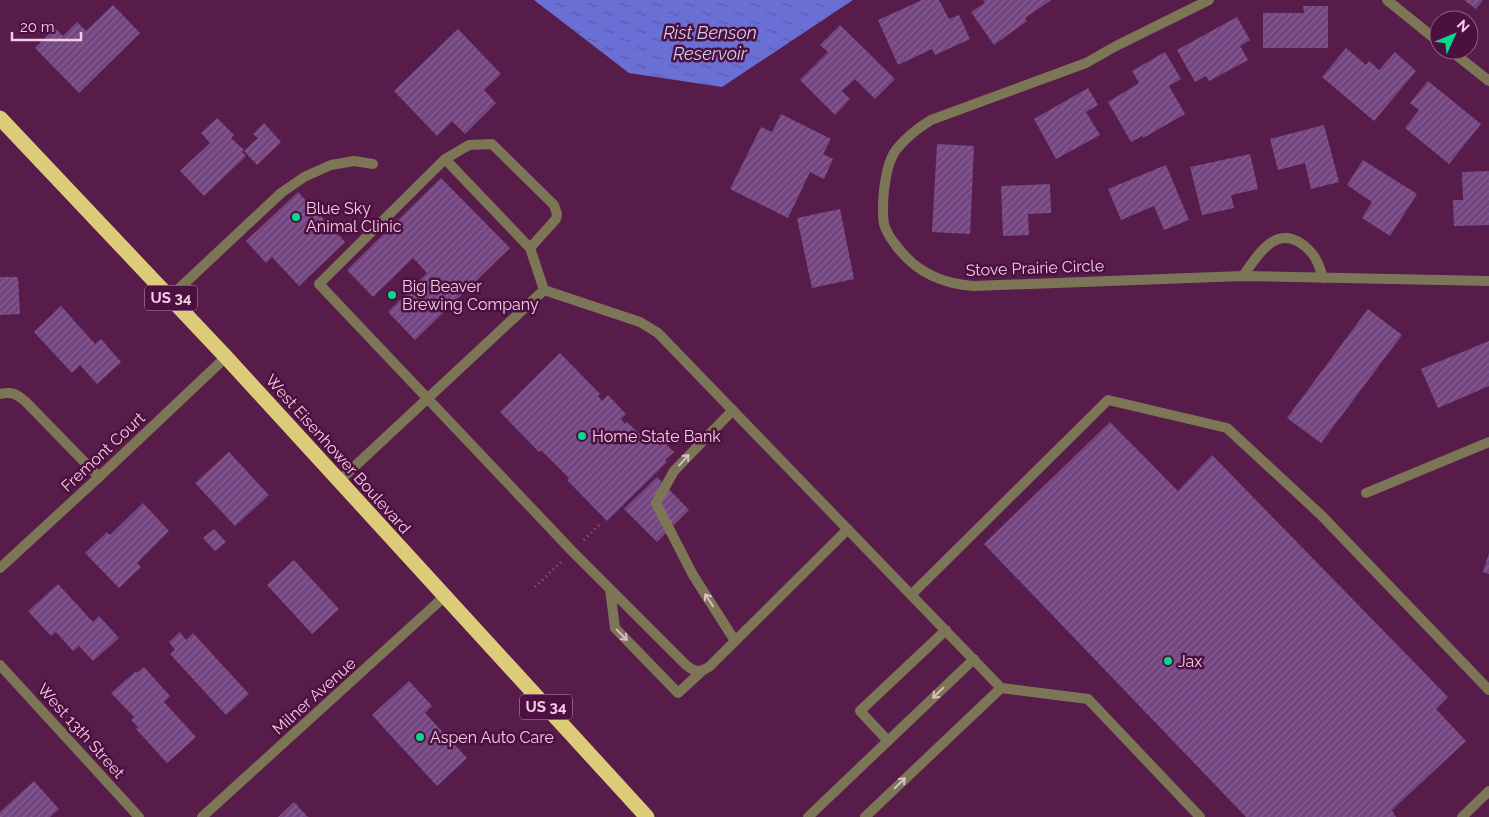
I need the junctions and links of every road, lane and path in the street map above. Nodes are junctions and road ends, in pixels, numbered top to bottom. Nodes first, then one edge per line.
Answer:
1 (1209, 0) edge
2 (1387, 0) edge
3 (1429, 34) edge
4 (1463, 60) edge
5 (1489, 81) edge
6 (0, 118) edge
7 (445, 159) junction
8 (373, 164) dead end
9 (530, 248) junction
10 (1243, 276) junction
11 (1323, 278) junction
12 (1489, 281) edge
13 (544, 290) junction
14 (170, 297) junction
15 (226, 357) junction
16 (0, 394) edge
17 (427, 399) junction
18 (733, 410) junction
19 (1489, 442) edge
20 (99, 477) junction
21 (339, 481) junction
22 (1366, 494) dead end
23 (848, 529) junction
24 (0, 568) edge
25 (610, 589) junction
26 (911, 595) junction
27 (445, 596) junction
28 (946, 630) junction
29 (735, 641) junction
30 (974, 659) junction
31 (0, 665) edge
32 (701, 672) junction
33 (1001, 688) junction
34 (1489, 690) edge
35 (888, 741) junction
36 (1489, 791) edge
37 (139, 817) edge
38 (202, 817) edge
39 (647, 817) edge
40 (808, 817) edge
41 (865, 817) edge
42 (1200, 817) edge
43 (1462, 817) edge

1 - 10 street, Stove Prairie Circle
2 - 3 street
4 - 5 street
6 - 14 highway, West Eisenhower Boulevard / US 34
7 - 9 street
7 - 9 street
7 - 17 street
8 - 14 street
9 - 13 street
10 - 11 street, Stove Prairie Circle
10 - 11 street
11 - 12 street, Stove Prairie Circle
13 - 17 street
13 - 18 street
14 - 15 highway, West Eisenhower Boulevard / US 34
15 - 20 street, Fremont Court
15 - 21 highway, West Eisenhower Boulevard / US 34
16 - 20 street
17 - 21 street
17 - 25 street
18 - 23 street
29 -> 18 street
19 - 22 street
20 - 24 street, Fremont Court
21 - 27 highway, West Eisenhower Boulevard / US 34
23 - 26 street
23 - 29 street
25 - 32 street
25 -> 32 street
26 - 28 street
26 - 34 street
27 - 38 street, Milner Avenue
27 - 39 highway, West Eisenhower Boulevard / US 34
28 - 30 street
28 - 35 street
29 - 32 street
30 - 33 street
30 -> 35 street
31 - 37 street, West 13th Street
41 -> 33 street
33 - 42 street
35 - 40 street
36 - 43 street

